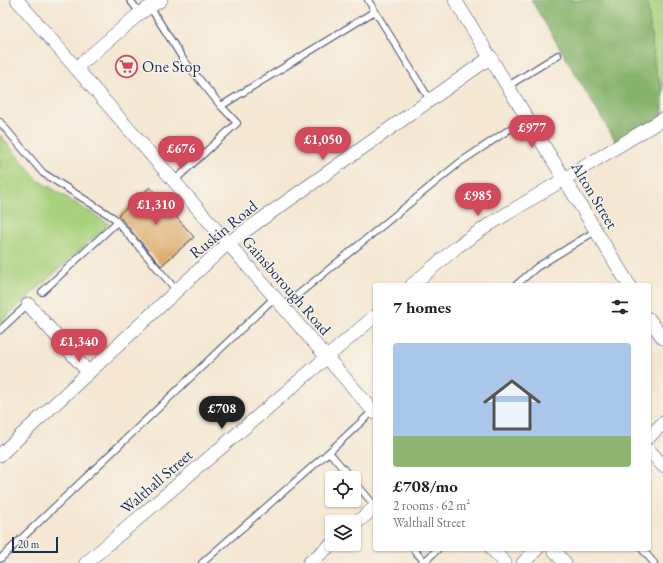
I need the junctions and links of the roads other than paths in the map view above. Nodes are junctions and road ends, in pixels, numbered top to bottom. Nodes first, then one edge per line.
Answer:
1 (17, 0) edge
2 (130, 0) edge
3 (368, 0) edge
4 (455, 0) edge
5 (150, 6) edge
6 (375, 11) junction
7 (558, 55) dead end
8 (491, 57) junction
9 (76, 68) junction
10 (508, 86) junction
11 (430, 100) junction
12 (221, 106) junction
13 (528, 117) junction
14 (663, 119) edge
15 (0, 122) edge
16 (565, 178) junction
17 (174, 181) junction
18 (117, 222) junction
19 (597, 230) junction
20 (228, 243) junction
21 (414, 283) edge
22 (518, 283) edge
23 (628, 283) edge
24 (177, 291) junction
25 (42, 292) dead end
26 (275, 297) junction
27 (28, 304) joint
28 (284, 306) junction
29 (373, 318) edge
30 (651, 324) edge
31 (0, 330) edge
32 (663, 338) edge
33 (327, 356) junction
34 (88, 372) junction
35 (373, 409) edge
36 (373, 411) edge
37 (663, 423) edge
38 (651, 435) edge
39 (329, 452) junction
40 (651, 452) edge
41 (0, 455) edge
42 (663, 466) edge
43 (345, 471) edge
44 (361, 489) edge
45 (373, 504) edge
46 (373, 508) edge
47 (361, 519) edge
48 (325, 550) edge
49 (415, 551) edge
50 (436, 551) edge
51 (494, 551) edge
52 (535, 551) edge
53 (555, 551) edge
54 (644, 551) edge
55 (0, 559) edge
56 (424, 562) edge
57 (86, 563) edge
58 (202, 563) edge
59 (310, 563) edge
60 (505, 563) edge
61 (523, 563) edge
62 (565, 563) edge
63 (654, 563) edge

1 - 9 street, Gainsborough Road
2 - 5 lane
3 - 6 lane
4 - 8 street, Alton Street
5 - 9 street
5 - 12 lane
6 - 11 lane
6 - 12 lane
7 - 10 lane
8 - 10 street, Alton Street
8 - 11 street, Ruskin Road
9 - 17 street, Gainsborough Road
10 - 13 street, Alton Street
11 - 20 street, Ruskin Road
12 - 17 lane
13 - 16 street, Alton Street
13 - 28 lane
14 - 16 street
15 - 18 lane
16 - 19 street, Alton Street
16 - 21 street
17 - 20 street, Gainsborough Road
18 - 24 lane
18 - 25 lane
19 - 22 lane
19 - 23 street, Alton Street
20 - 24 street, Ruskin Road
20 - 26 street, Gainsborough Road
24 - 34 street, Ruskin Road
26 - 28 street, Gainsborough Road
26 - 55 lane
27 - 31 lane
27 - 34 street
28 - 33 street, Gainsborough Road
29 - 33 street, Walthall Street
30 - 32 street
33 - 35 street, Gainsborough Road
33 - 57 street, Walthall Street
34 - 41 street, Ruskin Road
36 - 39 lane
37 - 38 street
39 - 43 lane
39 - 58 lane
40 - 42 street
44 - 45 lane
46 - 47 street
48 - 59 street
49 - 56 lane
50 - 56 lane
51 - 60 street
52 - 61 street
53 - 62 street
54 - 63 lane

